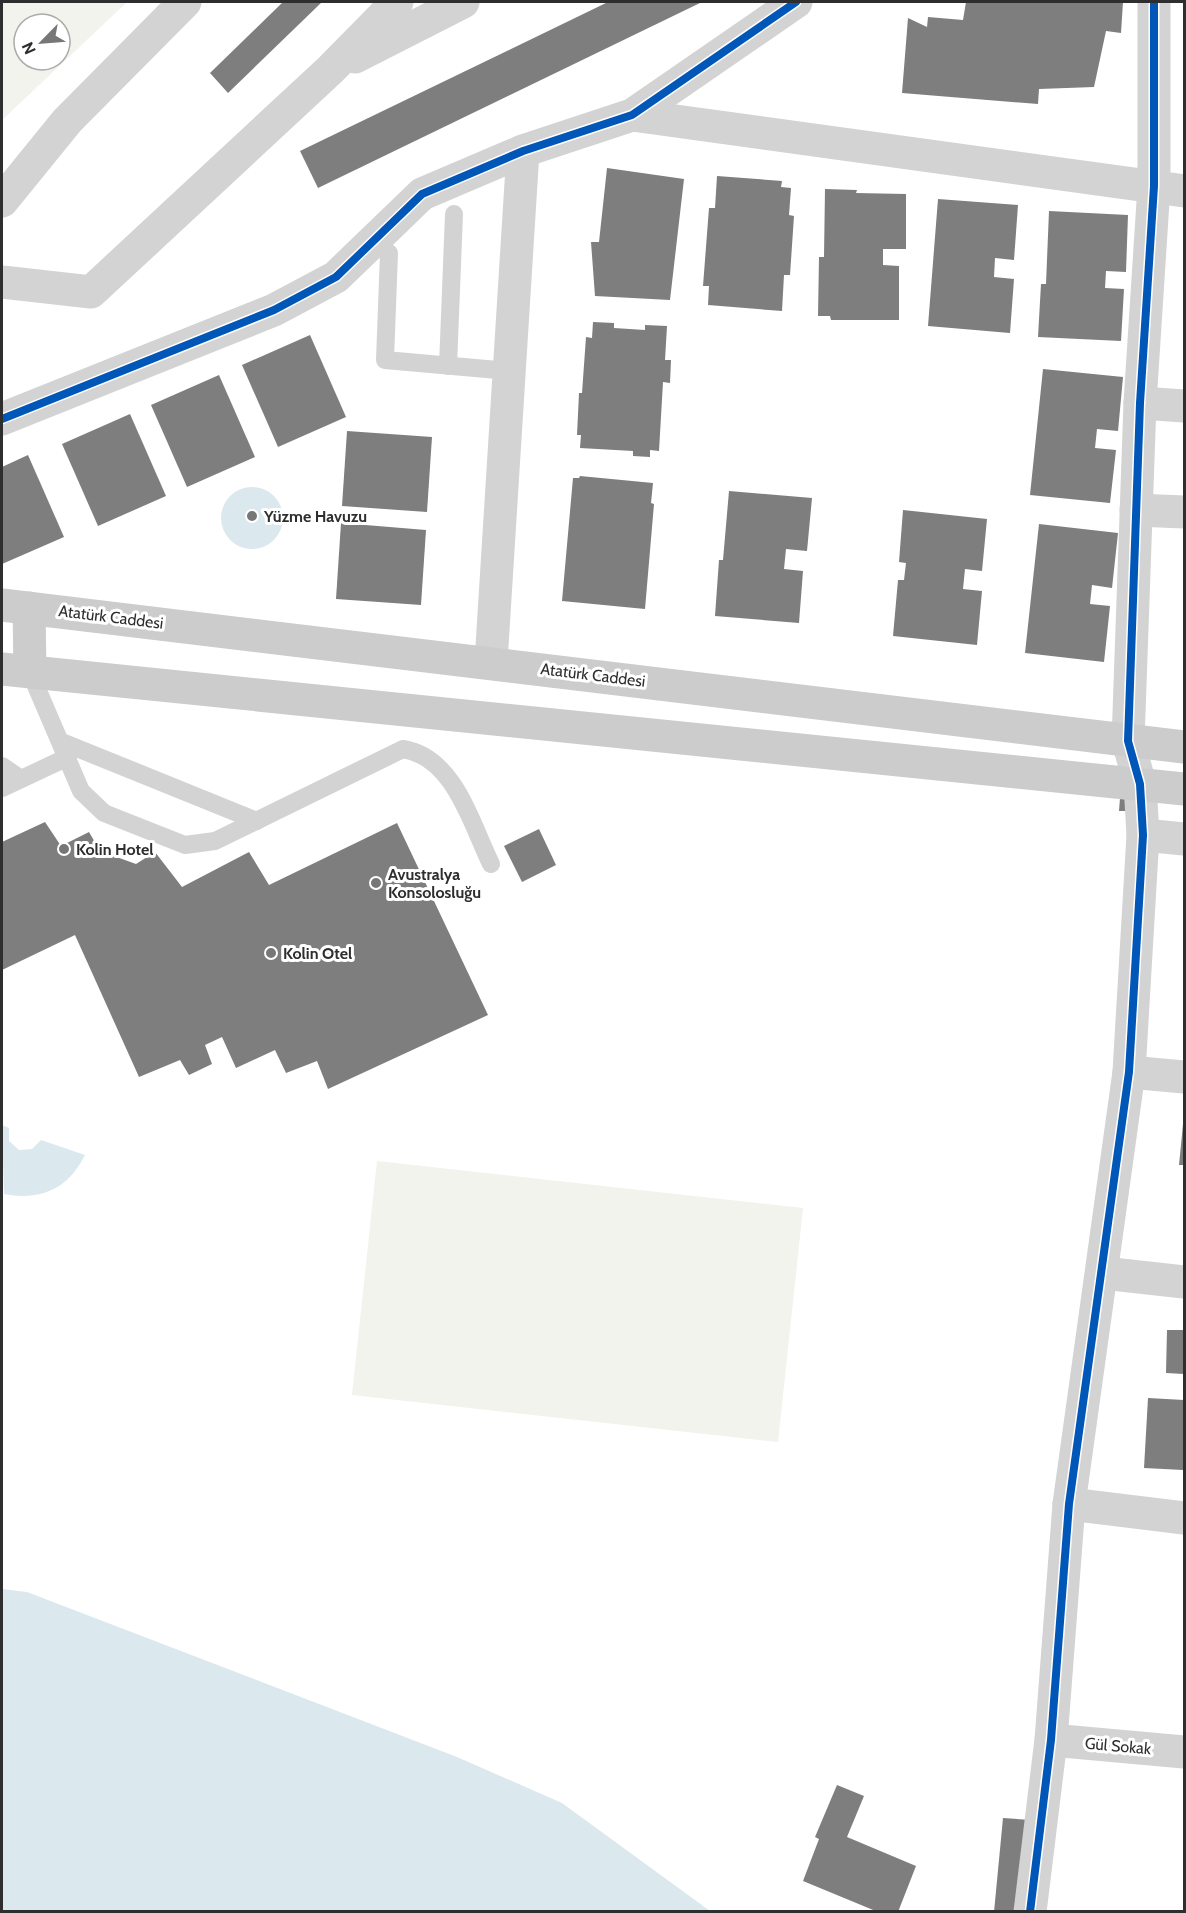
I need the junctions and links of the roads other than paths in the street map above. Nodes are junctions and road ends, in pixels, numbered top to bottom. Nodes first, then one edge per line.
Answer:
1 (185, 2) edge
2 (397, 2) edge
3 (463, 2) edge
4 (796, 2) edge
5 (1154, 2) edge
6 (330, 70) junction
7 (632, 115) junction
8 (523, 152) junction
9 (1169, 188) edge
10 (2, 201) edge
11 (454, 214) dead end
12 (389, 253) dead end
13 (2, 282) edge
14 (448, 366) junction
15 (509, 371) junction
16 (1140, 403) junction
17 (1185, 406) edge
18 (2, 419) edge
19 (1136, 510) junction
20 (1185, 512) edge
21 (15, 606) edge
22 (491, 662) junction
23 (16, 670) edge
24 (1128, 741) junction
25 (1185, 747) edge
26 (65, 750) junction
27 (2, 766) edge
28 (21, 779) junction
29 (1140, 784) junction
30 (2, 788) edge
31 (1185, 789) edge
32 (257, 821) junction
33 (1143, 835) junction
34 (1185, 839) edge
35 (491, 864) dead end
36 (1129, 1072) junction
37 (1185, 1077) edge
38 (1103, 1273) junction
39 (1185, 1282) edge
40 (1069, 1504) junction
41 (1185, 1518) edge
42 (1051, 1740) junction
43 (1185, 1752) edge
44 (1030, 1911) edge

1 - 10 street
2 - 6 street
3 - 6 street
4 - 7 street
5 - 9 street
6 - 13 street
7 - 8 street
7 - 9 street
8 - 15 street
8 - 18 street
9 - 16 street
11 - 14 lane
12 - 14 lane
14 - 15 lane
15 - 22 street
16 - 17 street
16 - 19 street
19 - 20 street
19 - 24 street
21 - 22 main road, Atatürk Caddesi
21 - 23 main road
22 - 24 main road, Atatürk Caddesi
23 - 26 lane
23 - 29 main road
24 - 25 main road, Atatürk Caddesi
24 - 29 street
26 - 28 lane
26 - 32 lane
26 - 32 lane
27 - 28 lane
28 - 30 lane
29 - 31 main road
29 - 33 street
32 - 35 lane
33 - 34 street
33 - 36 street
36 - 37 street
36 - 38 street
38 - 39 street
38 - 40 street
40 - 41 street
40 - 42 street
42 - 43 street, Gül Sokak
42 - 44 street

